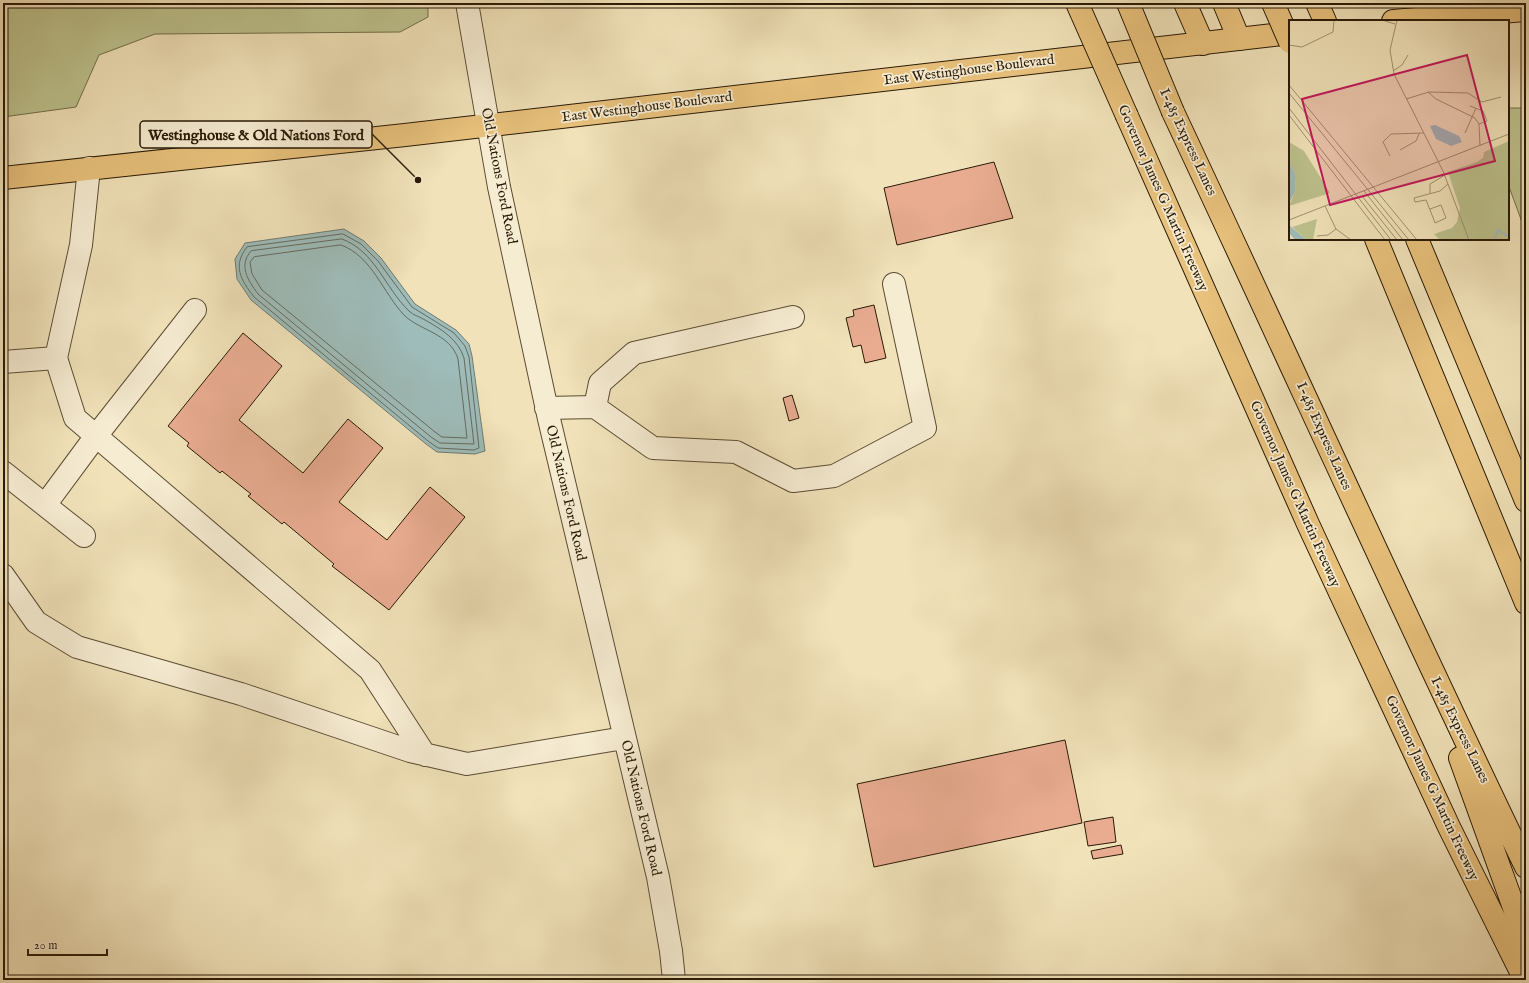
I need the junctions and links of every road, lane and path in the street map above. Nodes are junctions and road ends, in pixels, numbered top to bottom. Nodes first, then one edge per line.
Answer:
1 (467, 3) edge
2 (1078, 3) edge
3 (1128, 3) edge
4 (1185, 3) edge
5 (1224, 3) edge
6 (1273, 3) edge
7 (1317, 3) edge
8 (1526, 10) edge
9 (1324, 20) edge
10 (1405, 20) edge
11 (1289, 32) edge
12 (1239, 39) junction
13 (1289, 40) edge
14 (1203, 44) junction
15 (489, 125) junction
16 (89, 168) junction
17 (3, 178) edge
18 (1376, 240) edge
19 (1417, 240) edge
20 (894, 284) dead end
21 (195, 310) dead end
22 (793, 317) dead end
23 (56, 358) junction
24 (3, 362) edge
25 (595, 406) junction
26 (546, 408) junction
27 (96, 436) junction
28 (3, 472) edge
29 (1526, 501) edge
30 (45, 505) junction
31 (84, 536) dead end
32 (3, 575) edge
33 (1526, 603) edge
34 (1418, 642) junction
35 (624, 738) junction
36 (425, 755) junction
37 (1526, 867) edge
38 (1526, 941) edge
39 (674, 980) edge
40 (1525, 980) edge

1 - 15 street, Old Nations Ford Road
2 - 40 main road, Governor James G Martin Freeway, bridge
3 - 34 main road, I-485 Express Lanes, bridge
4 - 14 main road
5 - 12 main road
6 - 13 main road, bridge
7 - 9 main road
8 - 10 main road
11 - 12 main road, East Westinghouse Boulevard
12 - 14 main road, East Westinghouse Boulevard
14 - 15 main road, East Westinghouse Boulevard
15 - 16 main road, East Westinghouse Boulevard
15 - 26 street, Old Nations Ford Road
16 - 17 main road, East Westinghouse Boulevard
16 - 23 street
18 - 33 main road
19 - 29 main road
20 - 25 street
21 - 27 street
22 - 25 street
23 - 24 street
23 - 27 street
25 - 26 street
26 - 35 street, Old Nations Ford Road
27 - 30 street
27 - 36 street
28 - 30 street
30 - 31 street
32 - 36 street
34 - 37 main road, I-485 Express Lanes
34 - 38 main road
35 - 36 street
35 - 39 street, Old Nations Ford Road

